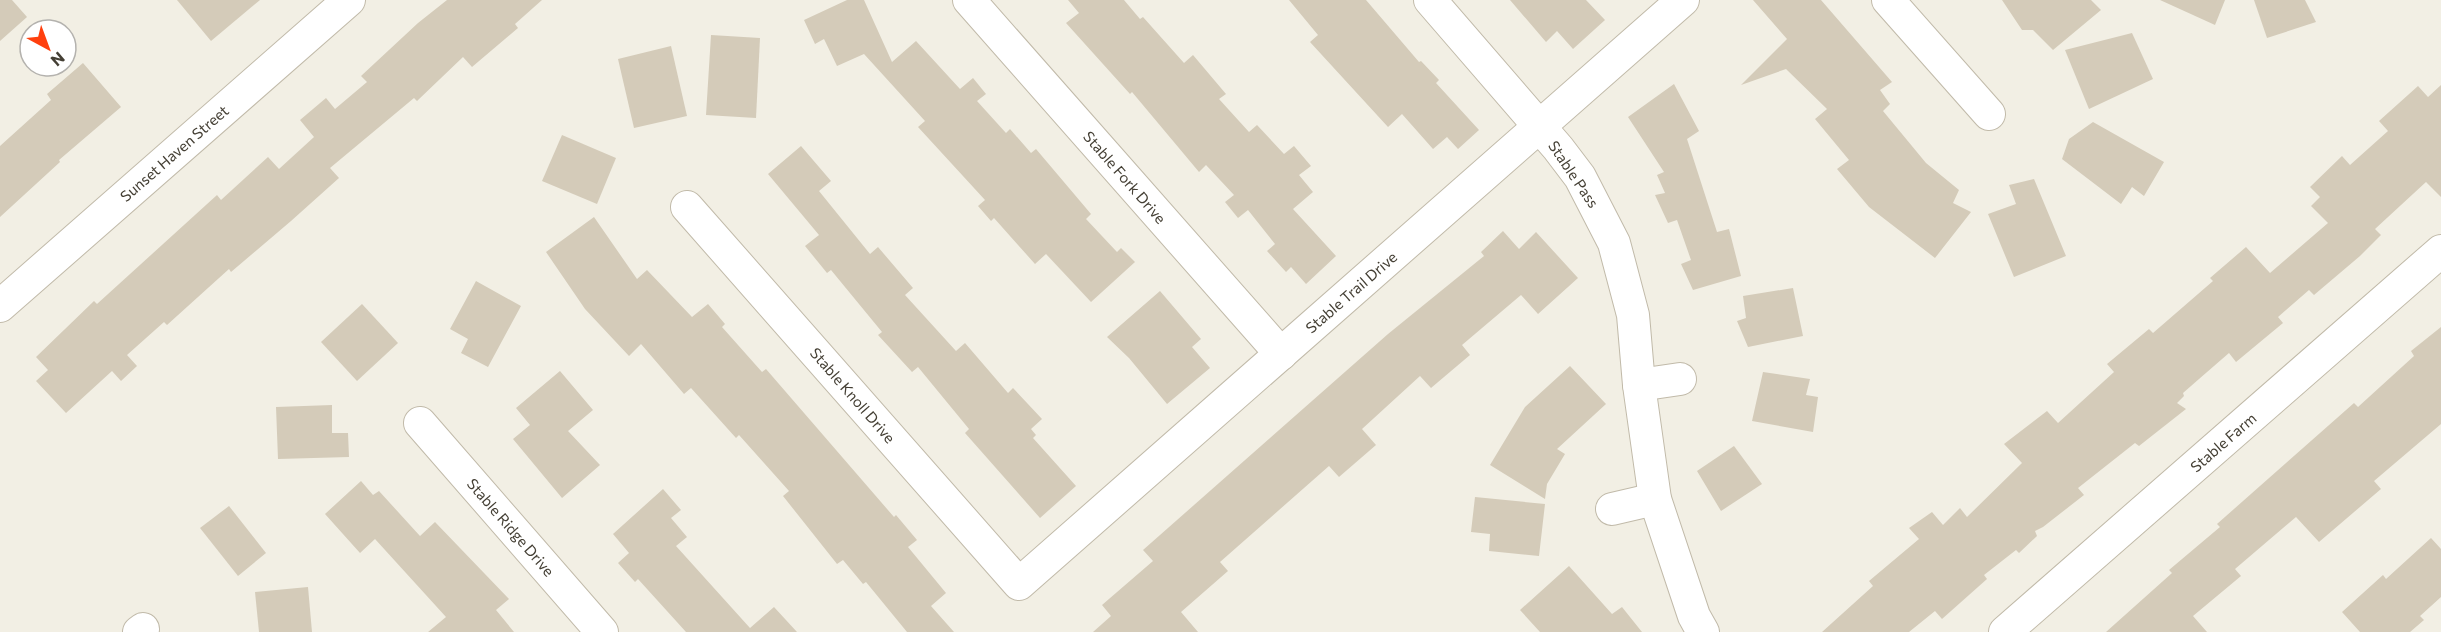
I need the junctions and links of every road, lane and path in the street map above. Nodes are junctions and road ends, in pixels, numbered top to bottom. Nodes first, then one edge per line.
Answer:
1 (349, 0) edge
2 (969, 0) edge
3 (1430, 0) edge
4 (1683, 0) edge
5 (1888, 0) edge
6 (1989, 114) dead end
7 (1540, 126) junction
8 (687, 207) dead end
9 (2441, 251) edge
10 (0, 306) edge
11 (1281, 354) junction
12 (1680, 379) dead end
13 (1639, 386) junction
14 (420, 423) dead end
15 (1655, 499) junction
16 (1612, 509) dead end
17 (1019, 584) joint
18 (602, 632) edge
19 (1703, 632) edge
20 (2005, 632) edge

1 - 10 street, Sunset Haven Street
2 - 11 street, Stable Fork Drive
3 - 7 street, Stable Pass
4 - 7 street, Stable Trail Drive
5 - 6 street
7 - 11 street, Stable Trail Drive
7 - 13 street, Stable Pass
8 - 17 street, Stable Knoll Drive
9 - 20 street, Stable Farm
11 - 17 street, Stable Trail Drive
12 - 13 street
13 - 15 street, Stable Pass
14 - 18 street, Stable Ridge Drive
15 - 16 street
15 - 19 street, Stable Pass

